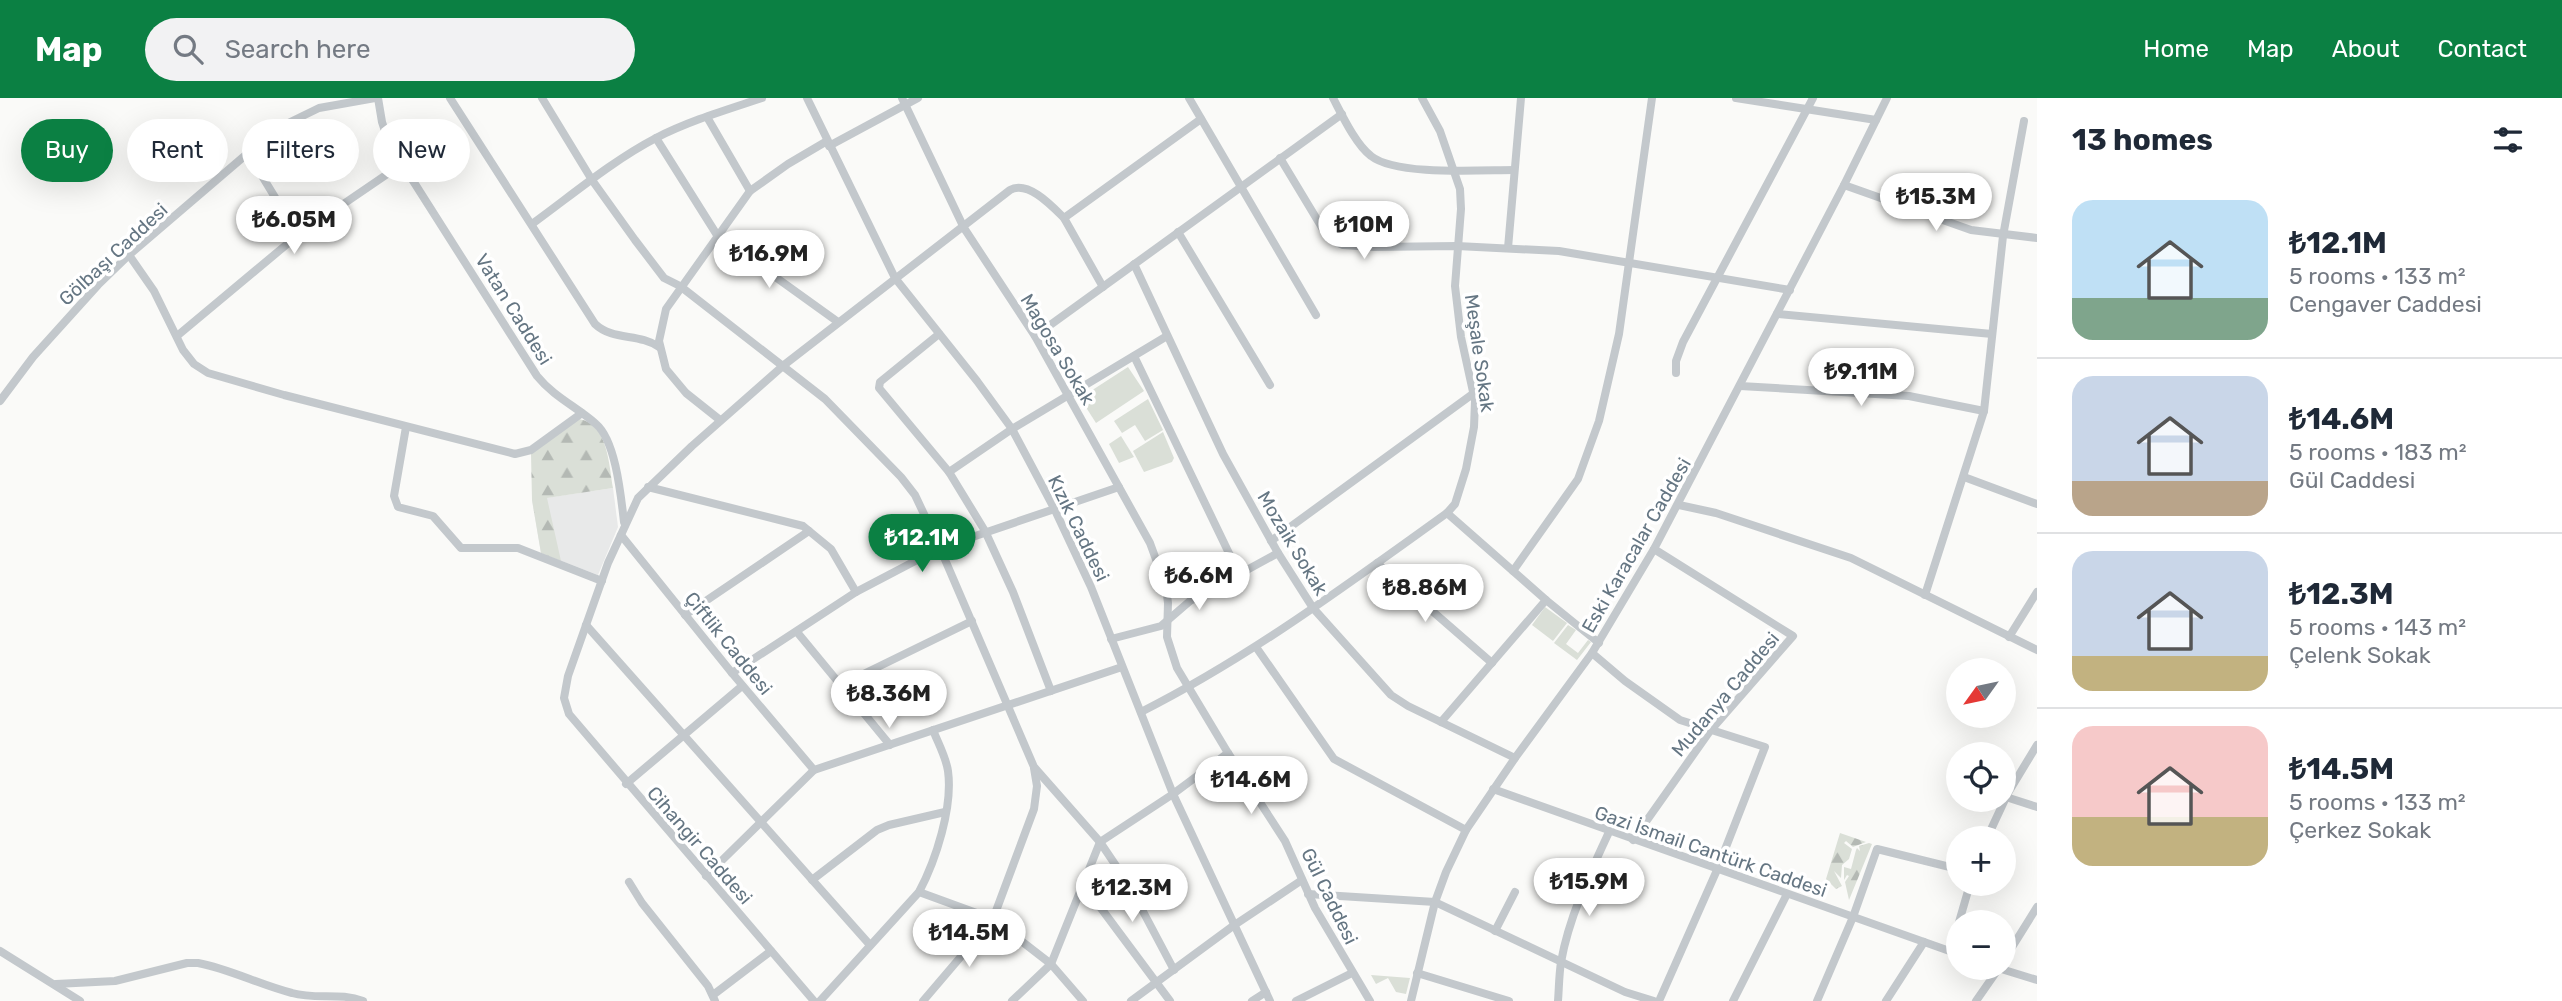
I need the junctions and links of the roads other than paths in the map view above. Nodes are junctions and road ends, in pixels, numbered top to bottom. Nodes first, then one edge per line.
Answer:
1 (377, 98) edge
2 (450, 98) edge
3 (542, 98) edge
4 (762, 98) edge
5 (807, 98) edge
6 (918, 98) edge
7 (1189, 98) edge
8 (1333, 98) edge
9 (1422, 98) edge
10 (1521, 98) edge
11 (1652, 98) edge
12 (1736, 98) edge
13 (1813, 98) edge
14 (1887, 98) edge
15 (1751, 99) edge
16 (904, 102) edge
17 (1807, 109) junction
18 (1342, 114) junction
19 (707, 117) junction
20 (295, 119) edge
21 (382, 119) edge
22 (1201, 119) junction
23 (1876, 120) junction
24 (2024, 121) dead end
25 (656, 138) junction
26 (828, 144) junction
27 (242, 158) edge
28 (1280, 158) junction
29 (1453, 170) junction
30 (1514, 170) junction
31 (593, 180) junction
32 (266, 182) edge
33 (376, 182) edge
34 (413, 182) edge
35 (1844, 185) junction
36 (1240, 187) junction
37 (750, 191) junction
38 (1064, 219) junction
39 (532, 224) junction
40 (964, 228) junction
41 (1178, 232) junction
42 (298, 235) junction
43 (717, 235) junction
44 (2003, 236) junction
45 (2037, 238) edge
46 (1457, 246) junction
47 (1508, 248) junction
48 (130, 255) junction
49 (1630, 262) junction
50 (1134, 264) junction
51 (895, 278) junction
52 (1719, 278) junction
53 (680, 286) junction
54 (1103, 286) junction
55 (1790, 290) junction
56 (1777, 314) junction
57 (1316, 315) dead end
58 (838, 322) junction
59 (939, 334) junction
60 (1992, 334) junction
61 (177, 336) junction
62 (1035, 336) junction
63 (1167, 336) junction
64 (659, 347) junction
65 (1134, 356) junction
66 (784, 365) junction
67 (1676, 373) dead end
68 (1270, 385) dead end
69 (1740, 386) junction
70 (1474, 393) junction
71 (1069, 395) junction
72 (0, 401) edge
73 (1984, 411) junction
74 (582, 414) junction
75 (720, 420) junction
76 (406, 427) junction
77 (1012, 429) junction
78 (949, 472) junction
79 (1964, 477) junction
80 (1119, 486) junction
81 (648, 487) junction
82 (2037, 504) edge
83 (1679, 505) junction
84 (1054, 508) junction
85 (1447, 513) junction
86 (625, 525) junction
87 (809, 531) junction
88 (985, 531) junction
89 (621, 535) junction
90 (1270, 541) junction
91 (940, 548) junction
92 (1654, 549) junction
93 (1278, 554) junction
94 (1377, 563) junction
95 (1513, 571) junction
96 (1239, 574) junction
97 (602, 581) junction
98 (856, 592) junction
99 (2037, 592) edge
100 (1925, 595) junction
101 (1546, 600) junction
102 (1313, 608) junction
103 (685, 615) junction
104 (972, 621) junction
105 (1167, 622) junction
106 (586, 625) junction
107 (797, 632) junction
108 (2009, 637) junction
109 (1111, 639) junction
110 (1599, 643) junction
111 (1256, 647) junction
112 (2037, 650) edge
113 (1592, 653) junction
114 (1492, 663) junction
115 (1122, 667) junction
116 (732, 673) junction
117 (841, 685) junction
118 (742, 686) junction
119 (1188, 688) junction
120 (1051, 691) junction
121 (1009, 705) junction
122 (1140, 712) junction
123 (1441, 722) junction
124 (933, 730) junction
125 (1710, 731) junction
126 (683, 734) junction
127 (2037, 744) edge
128 (890, 745) junction
129 (1228, 753) junction
130 (1515, 758) junction
131 (1034, 767) junction
132 (814, 770) junction
133 (2016, 780) edge
134 (626, 784) junction
135 (1493, 789) junction
136 (1174, 794) junction
137 (2016, 800) edge
138 (2037, 807) edge
139 (945, 812) junction
140 (761, 822) junction
141 (1466, 830) junction
142 (1609, 832) junction
143 (1633, 840) junction
144 (1100, 842) junction
145 (1946, 866) edge
146 (1717, 870) junction
147 (706, 876) junction
148 (812, 880) junction
149 (1302, 880) junction
150 (629, 881) dead end
151 (1083, 884) junction
152 (919, 892) junction
153 (1515, 892) dead end
154 (1308, 894) junction
155 (1787, 894) junction
156 (1435, 902) junction
157 (2037, 907) edge
158 (1853, 918) junction
159 (993, 919) junction
160 (1233, 926) junction
161 (1495, 930) junction
162 (2016, 941) edge
163 (1924, 942) junction
164 (870, 944) junction
165 (1946, 950) edge
166 (0, 951) edge
167 (771, 951) junction
168 (1561, 962) junction
169 (1051, 964) junction
170 (1174, 970) junction
171 (1352, 973) junction
172 (1417, 973) junction
173 (2016, 974) edge
174 (1990, 980) edge
175 (2037, 980) edge
176 (1157, 982) junction
177 (56, 984) junction
178 (1624, 996) edge
179 (1268, 997) edge
180 (714, 998) edge
181 (80, 1001) edge
182 (363, 1001) edge
183 (814, 1001) edge
184 (820, 1001) edge
185 (923, 1001) edge
186 (1012, 1001) edge
187 (1083, 1001) edge
188 (1131, 1001) edge
189 (1170, 1001) edge
190 (1252, 1001) edge
191 (1296, 1001) edge
192 (1370, 1001) edge
193 (1411, 1001) edge
194 (1509, 1001) edge
195 (1558, 1001) edge
196 (1657, 1001) edge
197 (1733, 1001) edge
198 (1817, 1001) edge
199 (1886, 1001) edge
200 (1976, 1001) edge

1 - 20 street, Gölbaşı Caddesi
1 - 21 street, Vatan Caddesi
2 - 39 street
3 - 31 street
4 - 19 street
5 - 26 street, Kızık Caddesi
6 - 16 street
7 - 22 street
8 - 18 street
9 - 29 street, Meşale Sokak
10 - 30 street
11 - 49 street
12 - 15 street
13 - 17 street
14 - 23 street, Eski Karacalar Caddesi
15 - 17 street
16 - 26 street
16 - 40 street, Magosa Sokak
17 - 23 street
17 - 52 street
18 - 28 street
18 - 29 street
19 - 25 street
19 - 37 street
22 - 36 street
22 - 38 street
23 - 35 street, Eski Karacalar Caddesi
24 - 44 street
25 - 31 street
25 - 43 street
26 - 37 street
26 - 51 street, Kızık Caddesi
27 - 48 street, Gölbaşı Caddesi
28 - 36 street
28 - 46 street
29 - 30 street
29 - 46 street, Meşale Sokak
30 - 47 street
31 - 39 street
31 - 53 street
32 - 42 street
33 - 42 street
34 - 74 street, Vatan Caddesi
35 - 44 street
35 - 55 street, Eski Karacalar Caddesi
36 - 41 street
36 - 57 street
37 - 43 street
38 - 40 street
38 - 54 street
39 - 64 street
40 - 51 street
40 - 62 street, Magosa Sokak
41 - 50 street
41 - 68 street
42 - 61 street
43 - 53 street
43 - 58 street
44 - 45 street
44 - 60 street
46 - 47 street
46 - 70 street, Meşale Sokak
47 - 49 street
48 - 61 street
48 - 72 street, Gölbaşı Caddesi
49 - 52 street
49 - 95 street
50 - 54 street
50 - 63 street, Mozaik Sokak
51 - 58 street
51 - 59 street, Kızık Caddesi
52 - 55 street
52 - 67 street
53 - 64 street
53 - 66 street
54 - 62 street
55 - 56 street, Eski Karacalar Caddesi
56 - 60 street
56 - 69 street, Eski Karacalar Caddesi
58 - 66 street
59 - 77 street, Kızık Caddesi
59 - 78 street
60 - 73 street
61 - 76 street
62 - 71 street, Magosa Sokak
63 - 65 street
63 - 90 street, Mozaik Sokak
64 - 75 street
65 - 71 street
65 - 96 street
66 - 75 street
66 - 91 street
69 - 73 street
69 - 83 street, Eski Karacalar Caddesi
70 - 85 street, Meşale Sokak
70 - 90 street
71 - 77 street
71 - 80 street, Magosa Sokak
73 - 79 street
74 - 76 street
74 - 86 street, Vatan Caddesi
75 - 81 street
76 - 97 street
77 - 78 street
77 - 84 street, Kızık Caddesi
78 - 88 street
79 - 82 street
79 - 100 street
80 - 84 street
80 - 105 street, Magosa Sokak
81 - 86 street
81 - 87 street
83 - 92 street, Eski Karacalar Caddesi
83 - 100 street
84 - 88 street
84 - 109 street, Kızık Caddesi
85 - 94 street, Meşale Sokak
85 - 95 street
86 - 89 street
87 - 98 street
87 - 103 street
88 - 91 street
88 - 120 street
89 - 97 street
89 - 103 street, Çiftlik Caddesi
90 - 93 street, Mozaik Sokak
91 - 98 street
91 - 104 street
92 - 110 street, Eski Karacalar Caddesi
92 - 125 street, Mudanya Caddesi
93 - 96 street
93 - 102 street, Mozaik Sokak
94 - 102 street, Meşale Sokak
94 - 114 street
95 - 101 street
96 - 105 street
97 - 106 street
98 - 107 street
99 - 108 street
100 - 108 street
101 - 110 street
101 - 114 street
102 - 111 street, Meşale Sokak
102 - 123 street, Mozaik Sokak
103 - 116 street, Çiftlik Caddesi
104 - 117 street
104 - 121 street
105 - 109 street
105 - 119 street, Gül Caddesi
106 - 126 street
106 - 134 street, Cihangir Caddesi
107 - 116 street
107 - 117 street
108 - 112 street
109 - 115 street, Kızık Caddesi
110 - 113 street, Eski Karacalar Caddesi
111 - 119 street, Meşale Sokak
111 - 141 street
113 - 125 street
113 - 130 street, Eski Karacalar Caddesi
114 - 123 street
115 - 120 street
115 - 122 street, Kızık Caddesi
116 - 118 street, Çiftlik Caddesi
117 - 128 street
118 - 126 street
118 - 132 street, Çiftlik Caddesi
119 - 122 street, Meşale Sokak
119 - 129 street, Gül Caddesi
120 - 121 street
121 - 124 street
121 - 131 street
122 - 136 street, Kızık Caddesi
123 - 130 street, Mozaik Sokak
124 - 128 street
124 - 139 street
125 - 143 street, Mudanya Caddesi
125 - 146 street
126 - 134 street
126 - 140 street
127 - 133 street
128 - 132 street
129 - 136 street
129 - 149 street, Gül Caddesi
130 - 135 street, Eski Karacalar Caddesi
131 - 144 street
131 - 159 street
132 - 140 street
134 - 147 street, Cihangir Caddesi
135 - 141 street, Eski Karacalar Caddesi
135 - 142 street, Gazi İsmail Cantürk Caddesi
136 - 144 street
136 - 160 street, Kızık Caddesi
137 - 138 street
139 - 148 street
139 - 152 street
140 - 147 street
140 - 148 street
141 - 156 street, Eski Karacalar Caddesi
142 - 143 street, Gazi İsmail Cantürk Caddesi
142 - 168 street
143 - 146 street, Gazi İsmail Cantürk Caddesi
144 - 151 street
144 - 170 street
145 - 158 street
146 - 155 street, Gazi İsmail Cantürk Caddesi
146 - 196 street
147 - 167 street, Cihangir Caddesi
148 - 164 street
149 - 154 street, Gül Caddesi
149 - 160 street
150 - 180 street
151 - 169 street
151 - 176 street
152 - 159 street
152 - 164 street
153 - 161 street
154 - 156 street
154 - 171 street, Gül Caddesi
155 - 158 street, Gazi İsmail Cantürk Caddesi
155 - 197 street
156 - 161 street
156 - 172 street, Eski Karacalar Caddesi
157 - 162 street
158 - 163 street, Gazi İsmail Cantürk Caddesi
158 - 198 street
159 - 169 street
159 - 185 street
160 - 170 street
160 - 179 street, Kızık Caddesi
161 - 168 street
163 - 165 street, Gazi İsmail Cantürk Caddesi
163 - 199 street
164 - 184 street
166 - 177 street
167 - 180 street
167 - 183 street, Cihangir Caddesi
168 - 178 street
168 - 195 street
169 - 186 street
169 - 187 street
170 - 176 street
171 - 191 street
171 - 192 street, Gül Caddesi
172 - 193 street, Eski Karacalar Caddesi
172 - 194 street
173 - 175 street
174 - 200 street
176 - 188 street
176 - 189 street
177 - 181 street
177 - 182 street
178 - 196 street
179 - 190 street

